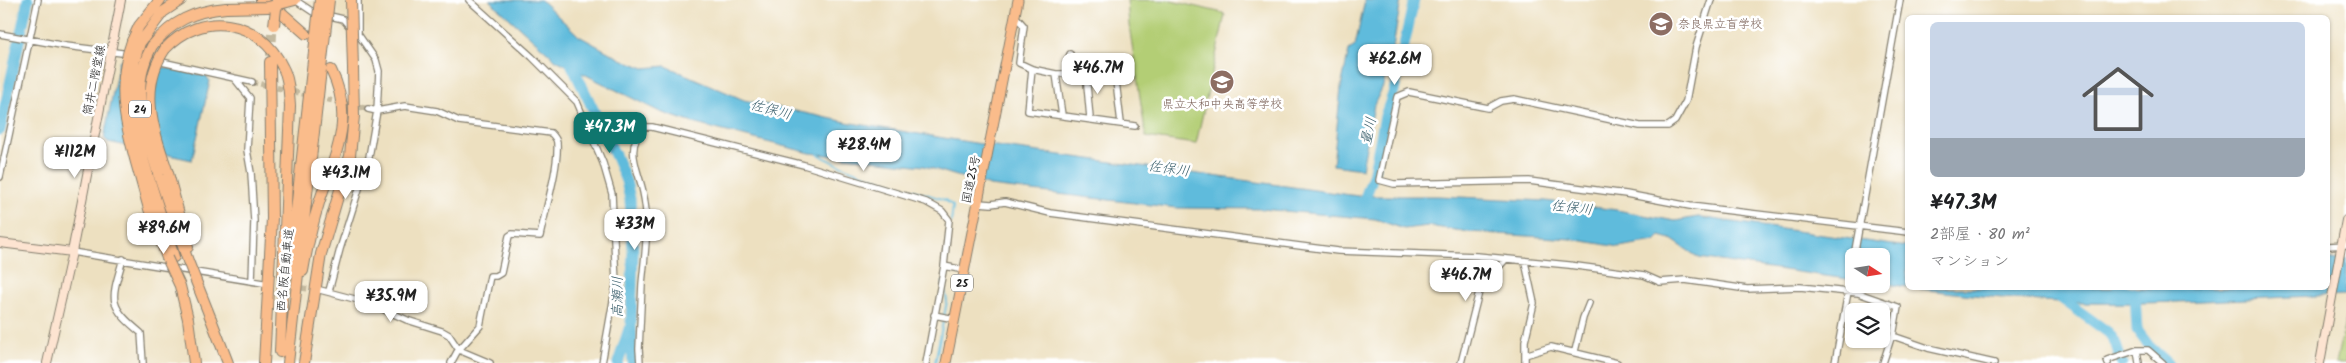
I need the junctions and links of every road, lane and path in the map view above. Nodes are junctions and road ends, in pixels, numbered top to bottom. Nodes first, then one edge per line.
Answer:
1 (38, 0) edge
2 (121, 0) edge
3 (160, 0) edge
4 (181, 0) edge
5 (261, 0) edge
6 (277, 0) edge
7 (295, 0) edge
8 (320, 0) edge
9 (328, 0) edge
10 (351, 0) edge
11 (358, 0) edge
12 (469, 0) edge
13 (1018, 0) edge
14 (1711, 0) edge
15 (1900, 0) edge
16 (1015, 16) junction
17 (273, 29) tunnel mouth
18 (0, 34) edge
19 (316, 34) junction
20 (358, 34) junction
21 (28, 40) junction
22 (136, 42) junction
23 (111, 51) junction
24 (1070, 54) dead end
25 (270, 62) tunnel mouth
26 (1032, 69) junction
27 (331, 70) dead end
28 (1126, 72) dead end
29 (1115, 73) junction
30 (1056, 74) junction
31 (1067, 74) junction
32 (1086, 74) junction
33 (233, 77) junction
34 (252, 82) tunnel mouth
35 (368, 109) tunnel mouth
36 (377, 111) junction
37 (1062, 115) junction
38 (1090, 118) junction
39 (1121, 123) junction
40 (1135, 126) dead end
41 (163, 173) junction
42 (0, 177) edge
43 (979, 203) junction
44 (2346, 220) edge
45 (1860, 228) junction
46 (1905, 232) edge
47 (0, 243) edge
48 (2342, 246) edge
49 (1856, 248) edge
50 (72, 252) junction
51 (1506, 259) junction
52 (123, 260) junction
53 (1525, 262) junction
54 (944, 266) junction
55 (964, 270) junction
56 (252, 282) junction
57 (263, 283) tunnel mouth
58 (320, 290) tunnel mouth
59 (1845, 290) edge
60 (329, 291) junction
61 (1847, 293) edge
62 (1858, 293) edge
63 (1590, 303) dead end
64 (934, 314) junction
65 (955, 319) junction
66 (1893, 336) junction
67 (459, 350) junction
68 (2136, 350) junction
69 (280, 352) junction
70 (1575, 352) junction
71 (1525, 355) junction
72 (2107, 362) edge
73 (48, 363) edge
74 (143, 363) edge
75 (194, 363) edge
76 (228, 363) edge
77 (264, 363) edge
78 (279, 363) edge
79 (289, 363) edge
80 (304, 363) edge
81 (451, 363) edge
82 (490, 363) edge
83 (602, 363) edge
84 (640, 363) edge
85 (926, 363) edge
86 (946, 363) edge
87 (1461, 363) edge
88 (1525, 363) edge
89 (1617, 363) edge
90 (1835, 363) edge
91 (1883, 363) edge
92 (1994, 363) edge
93 (2138, 363) edge
94 (2163, 363) edge
95 (2320, 363) edge

1 - 21 street
2 - 23 main road, 筒井二階堂線
3 - 22 highway
4 - 22 highway
5 - 19 highway
6 - 17 highway, bridge
7 - 20 street
7 - 41 highway, 24, bridge
8 - 19 highway, 西名阪自動車道, bridge
9 - 19 highway, 西名阪自動車道, bridge
10 - 80 highway, bridge
11 - 20 street
12 - 83 street
13 - 16 highway, 国道25号 / 25
14 - 45 street
15 - 45 street
16 - 26 street
16 - 43 highway, 国道25号 / 25
18 - 21 street
19 - 69 highway, 西名阪自動車道
19 - 79 highway, 西名阪自動車道
20 - 36 street
21 - 23 street
21 - 42 street
22 - 75 highway, bridge
23 - 33 street
23 - 50 main road, 筒井二階堂線
24 - 31 street
25 - 77 highway
26 - 30 street
26 - 37 street
27 - 79 highway
28 - 29 street
29 - 32 street
29 - 39 street
30 - 31 street
30 - 37 street
31 - 32 street
32 - 38 street
33 - 34 street
33 - 56 street
35 - 36 street
36 - 60 street
36 - 67 street
37 - 38 street
38 - 39 street
39 - 40 street
41 - 69 highway, bridge
41 - 76 highway, bridge
43 - 51 street
43 - 55 highway, 国道25号 / 25
44 - 48 main road
45 - 46 street
45 - 49 street
47 - 50 main road
48 - 95 main road
50 - 52 street
50 - 73 main road, 筒井二階堂線
51 - 53 street
51 - 87 street
52 - 56 street
52 - 74 street
53 - 59 street
53 - 71 street
54 - 55 street
54 - 64 street
54 - 84 street
55 - 65 highway, 国道25号 / 25
56 - 57 street
58 - 60 street
60 - 67 street
61 - 90 street
62 - 66 street
63 - 70 street
64 - 65 street
64 - 85 street
65 - 86 highway, 国道25号 / 25
66 - 91 street
66 - 92 street
67 - 81 street
67 - 82 street
68 - 72 street
68 - 93 street
68 - 94 street
69 - 78 highway, 西名阪自動車道
70 - 71 street
70 - 89 street
71 - 88 street

